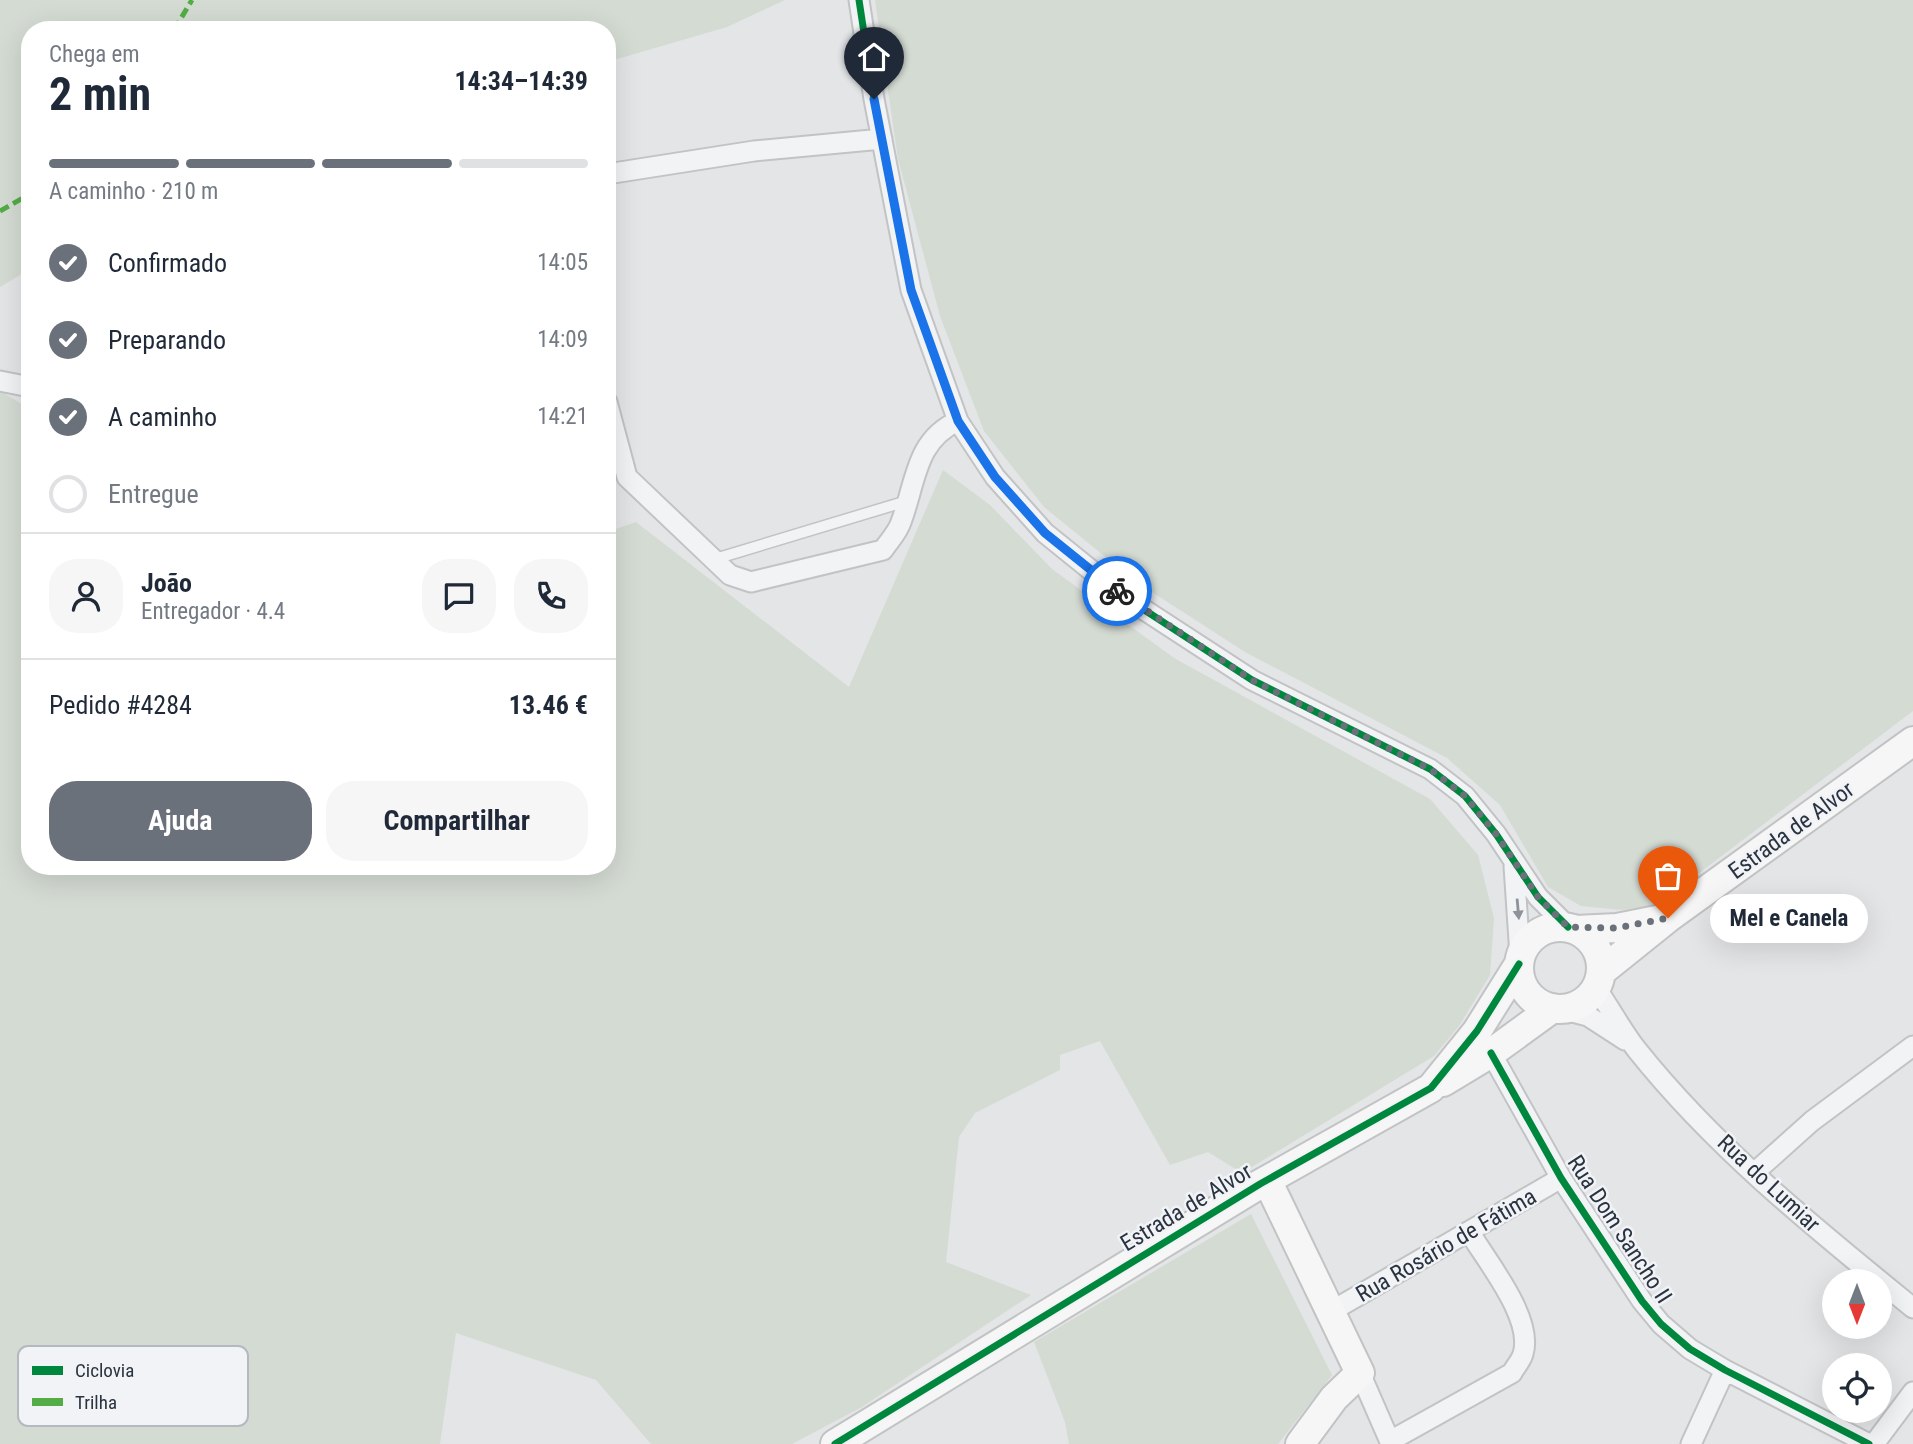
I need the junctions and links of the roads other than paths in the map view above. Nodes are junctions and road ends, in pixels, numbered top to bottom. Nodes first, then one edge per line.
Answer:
1 (859, 0) edge
2 (882, 139) junction
3 (616, 173) edge
4 (0, 381) edge
5 (21, 385) edge
6 (958, 421) junction
7 (616, 436) edge
8 (908, 501) junction
9 (715, 559) junction
10 (1913, 741) edge
11 (1513, 862) junction
12 (1668, 918) junction
13 (1572, 928) junction
14 (1520, 960) junction
15 (1599, 979) junction
16 (1557, 1009) junction
17 (1913, 1046) edge
18 (1635, 1047) junction
19 (1491, 1054) junction
20 (1431, 1088) junction
21 (1755, 1172) junction
22 (1561, 1178) junction
23 (1267, 1180) junction
24 (1470, 1233) junction
25 (1913, 1308) edge
26 (1330, 1311) junction
27 (1725, 1370) junction
28 (1360, 1373) junction
29 (1913, 1392) edge
30 (1391, 1443) edge
31 (835, 1444) edge
32 (1300, 1444) edge
33 (1691, 1444) edge
34 (1872, 1444) edge

1 - 2 street
2 - 3 street
2 - 6 street
4 - 5 street
6 - 8 street
6 - 11 street
7 - 9 street
8 - 9 lane
8 - 9 street
10 - 12 street, Estrada de Alvor
11 - 13 street
11 -> 14 street
12 - 13 street, Estrada de Alvor
12 - 15 street, Estrada de Alvor
13 - 14 street, Estrada de Alvor
13 - 15 street
14 - 16 street
14 - 20 street, Estrada de Alvor
15 - 16 street, Estrada de Alvor
15 - 18 street
16 - 18 street
16 - 19 street, Estrada de Alvor
17 - 21 street
18 - 21 street, Rua do Lumiar
19 - 20 street, Estrada de Alvor
19 - 22 street, Rua Dom Sancho II
20 - 23 street, Estrada de Alvor
21 - 25 street, Rua do Lumiar
22 - 24 street, Rua Rosário de Fátima
22 - 27 street, Rua Dom Sancho II
23 - 26 street
23 - 31 street, Estrada de Alvor
24 - 26 street, Rua Rosário de Fátima
24 - 30 street
26 - 28 street
27 - 33 street
27 - 34 street, Rua Dom Sancho II
28 - 30 street
28 - 32 street
29 - 34 street

